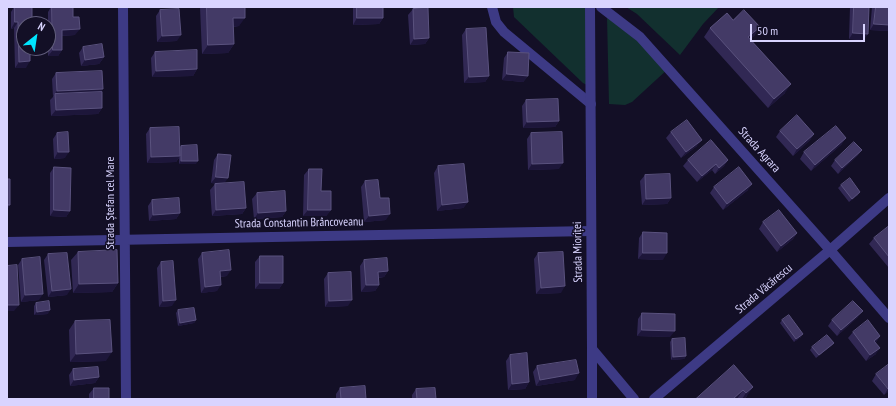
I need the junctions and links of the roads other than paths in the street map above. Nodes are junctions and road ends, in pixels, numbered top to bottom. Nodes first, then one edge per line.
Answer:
1 (123, 7) edge
2 (492, 7) edge
3 (590, 7) edge
4 (601, 7) edge
5 (591, 104) junction
6 (889, 198) edge
7 (591, 231) junction
8 (124, 240) junction
9 (7, 242) edge
10 (830, 250) junction
11 (889, 318) edge
12 (592, 349) junction
13 (126, 399) edge
14 (592, 399) edge
15 (634, 399) edge
16 (654, 399) edge

1 - 8 street, Strada Ștefan cel Mare
2 - 5 street
3 - 5 street, Strada Mioriței
4 - 10 street, Strada Agrara
5 - 7 street, Strada Mioriței
6 - 10 street, Strada Văcărescu
7 - 8 street, Strada Constantin Brâncoveanu
7 - 12 street, Strada Mioriței
8 - 9 street, Strada Constantin Brâncoveanu
8 - 13 street, Strada Ștefan cel Mare
10 - 11 street, Strada Agrara
10 - 16 street, Strada Văcărescu
12 - 14 street, Strada Mioriței
12 - 15 street

